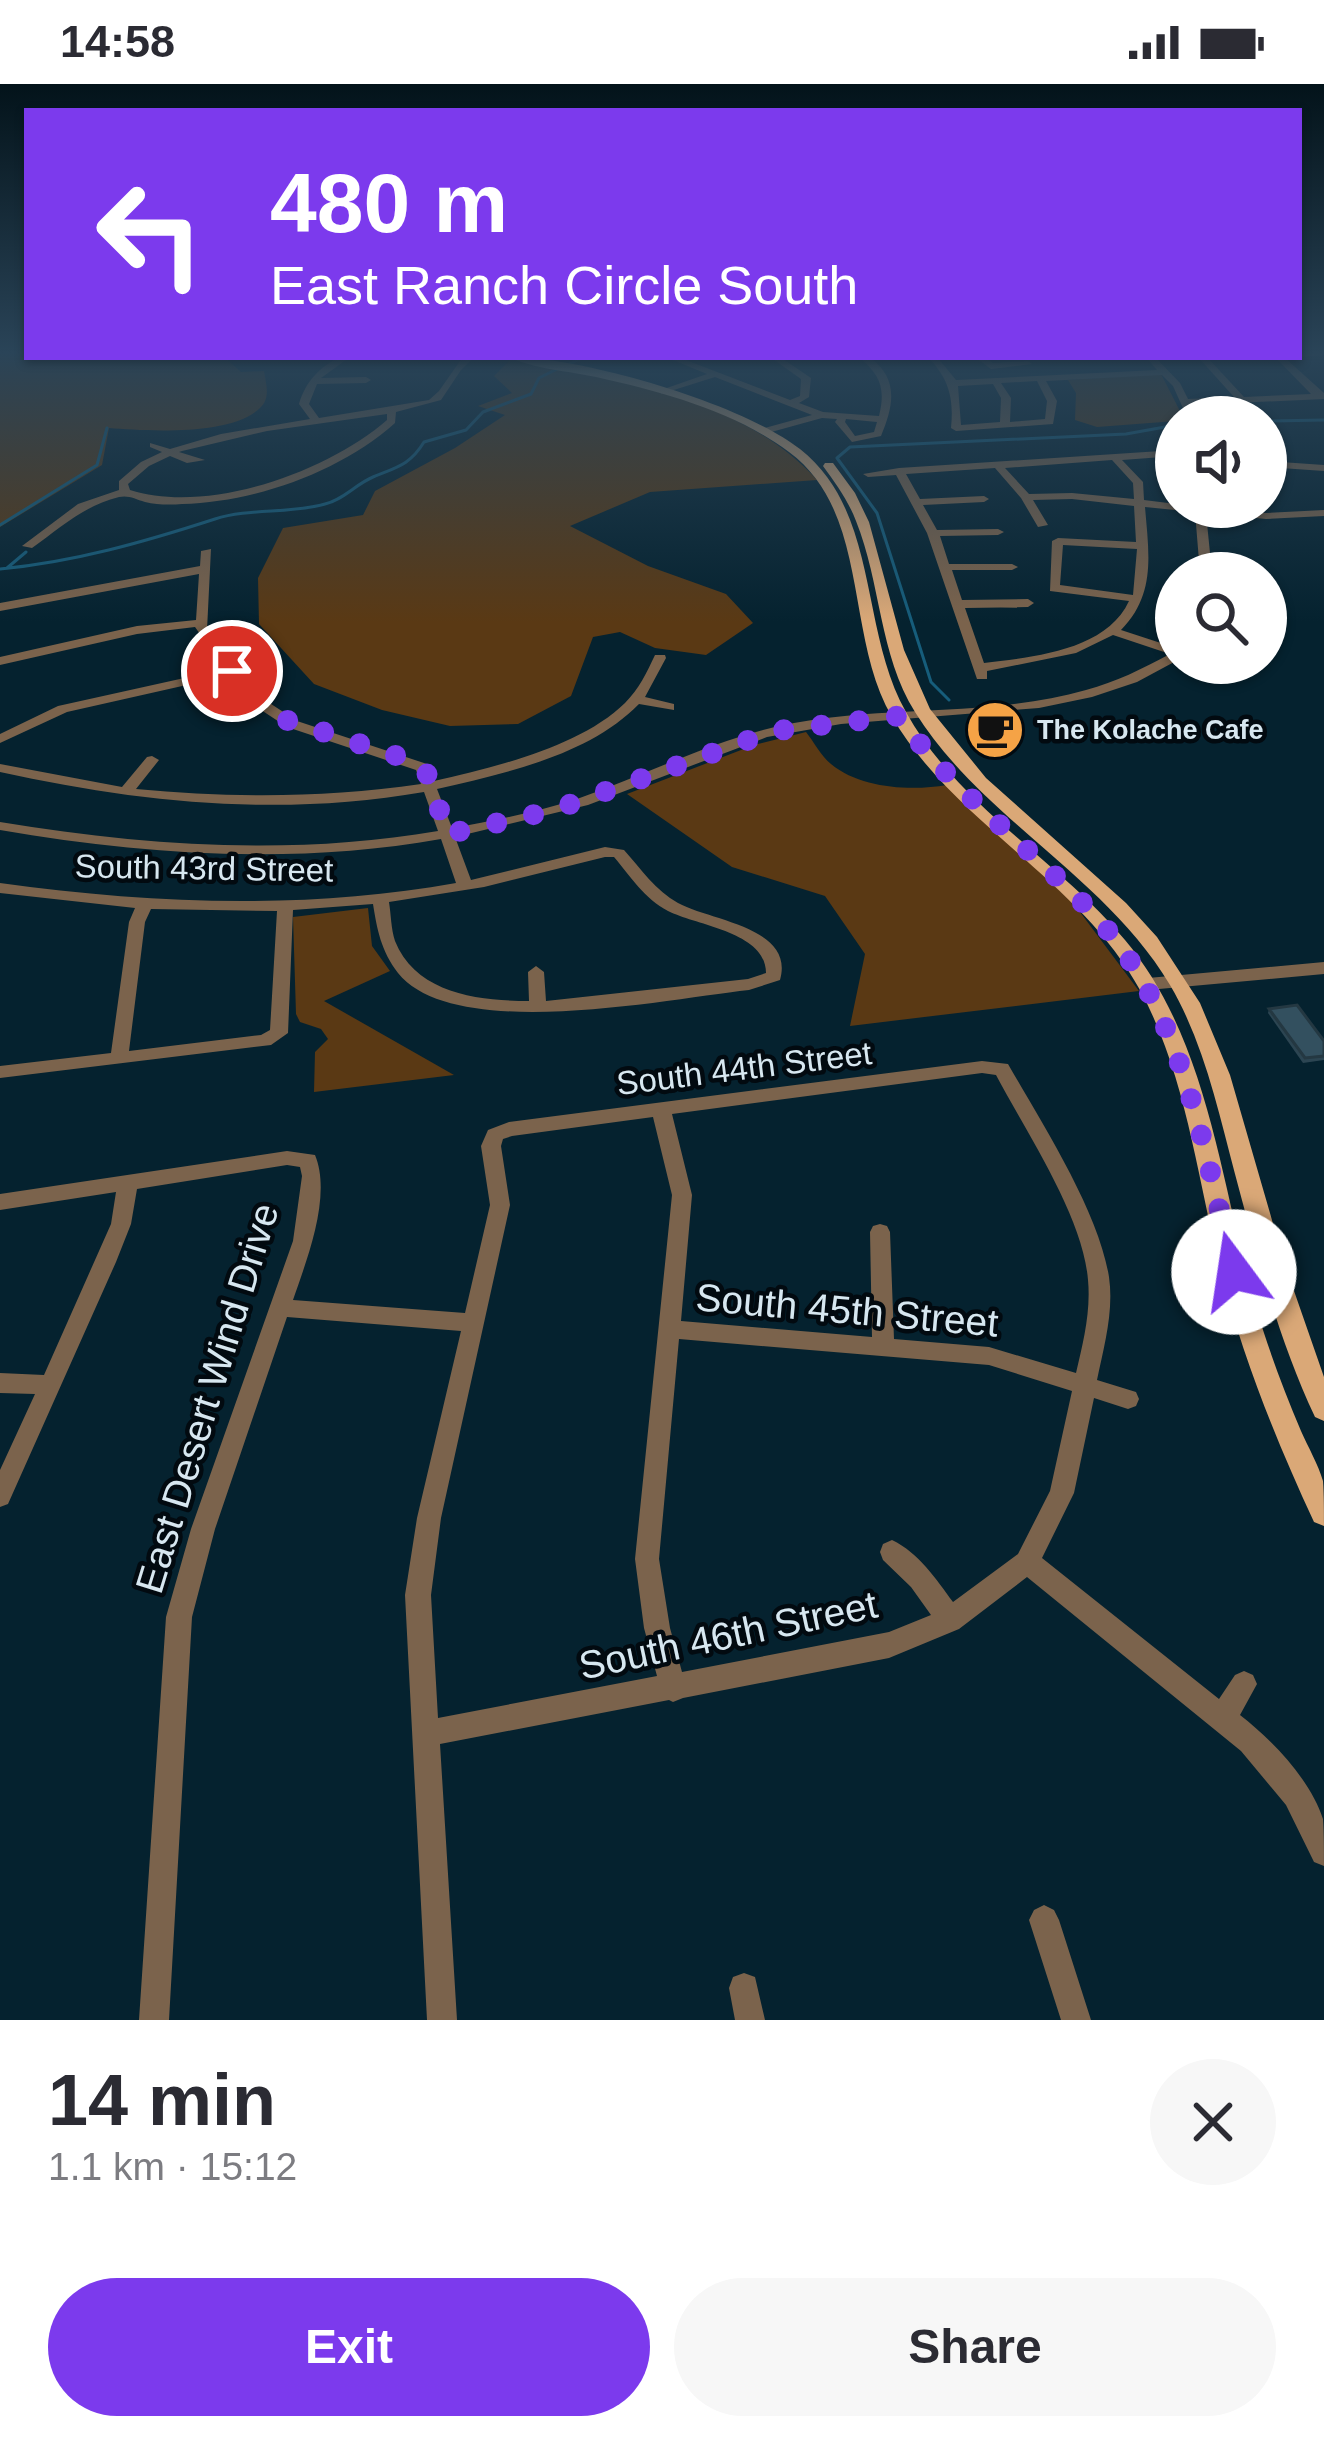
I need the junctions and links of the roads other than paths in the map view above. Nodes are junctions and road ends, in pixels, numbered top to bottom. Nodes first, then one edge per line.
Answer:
1 (224, 441) edge
2 (362, 441) edge
3 (783, 441) edge
4 (791, 441) edge
5 (154, 445) dead end
6 (172, 454) junction
7 (1155, 454) edge
8 (1114, 457) junction
9 (292, 459) dead end
10 (200, 460) dead end
11 (998, 465) junction
12 (1287, 465) edge
13 (320, 466) junction
14 (1324, 468) edge
15 (899, 471) junction
16 (868, 473) dead end
17 (125, 492) junction
18 (1027, 497) junction
19 (985, 499) dead end
20 (920, 502) junction
21 (1139, 502) junction
22 (1155, 504) edge
23 (1287, 512) edge
24 (1324, 513) edge
25 (1042, 525) dead end
26 (998, 532) dead end
27 (933, 533) junction
28 (28, 546) dead end
29 (1139, 546) junction
30 (207, 551) dead end
31 (944, 567) junction
32 (1012, 567) dead end
33 (205, 568) junction
34 (865, 597) junction
35 (884, 597) junction
36 (1138, 599) junction
37 (957, 604) junction
38 (1028, 604) dead end
39 (0, 607) edge
40 (199, 622) junction
41 (1113, 631) junction
42 (1155, 646) edge
43 (660, 658) dead end
44 (0, 661) edge
45 (1155, 668) edge
46 (232, 671) junction
47 (639, 700) junction
48 (669, 706) dead end
49 (912, 714) junction
50 (0, 739) edge
51 (152, 760) dead end
52 (0, 768) edge
53 (432, 787) junction
54 (126, 791) junction
55 (0, 826) edge
56 (448, 834) junction
57 (464, 886) junction
58 (7, 889) edge
59 (380, 898) junction
60 (145, 903) junction
61 (285, 905) junction
62 (0, 908) edge
63 (1324, 968) edge
64 (536, 972) dead end
65 (1179, 982) junction
66 (1148, 984) junction
67 (538, 1008) junction
68 (119, 1058) junction
69 (0, 1072) edge
70 (661, 1109) junction
71 (128, 1180) junction
72 (0, 1202) edge
73 (880, 1232) dead end
74 (280, 1308) junction
75 (474, 1323) junction
76 (670, 1329) junction
77 (883, 1346) junction
78 (0, 1383) edge
79 (50, 1385) junction
80 (1086, 1386) junction
81 (1128, 1399) dead end
82 (1324, 1409) edge
83 (0, 1496) edge
84 (1324, 1514) edge
85 (892, 1552) dead end
86 (1028, 1562) junction
87 (950, 1620) junction
88 (1244, 1684) dead end
89 (673, 1689) junction
90 (1224, 1715) junction
91 (424, 1734) junction
92 (1324, 1852) edge
93 (1044, 1920) dead end
94 (744, 1988) dead end
95 (154, 2020) edge
96 (442, 2020) edge
97 (750, 2020) edge
98 (1076, 2020) edge

1 - 6 street
2 - 13 street
3 - 34 main road
4 - 35 main road
5 - 6 street
6 - 10 street
6 - 17 street
7 - 8 street
8 - 11 street
8 - 21 street
9 - 13 street
11 - 15 street
11 - 18 street
12 - 14 street
13 - 17 street
15 - 16 street
15 - 20 street
17 - 28 street
18 - 21 street
18 - 25 street
19 - 20 street
20 - 27 street
21 - 22 street
21 - 29 street
23 - 24 street
26 - 27 street
27 - 31 street
29 - 36 street
29 - 36 street
30 - 33 street
31 - 32 street
31 - 37 street
33 - 39 street
33 - 40 street
34 - 35 main road
34 - 49 main road
35 - 49 main road
36 - 41 street
37 - 38 street
37 - 41 street
40 - 44 street
40 - 46 street
41 - 42 street
43 - 47 street
45 - 49 street
46 - 50 street
46 - 53 street
47 - 48 street
47 - 53 street
49 - 56 street
49 - 65 main road
49 - 66 main road
51 - 54 street
52 - 54 street
53 - 54 street
53 - 56 street
55 - 56 street
56 - 57 street
57 - 59 street, South 43rd Street
57 - 67 street, South 43rd Street
58 - 60 street, South 43rd Street
58 - 62 street
59 - 61 street, South 43rd Street
59 - 67 street
60 - 61 street, South 43rd Street
60 - 68 street
61 - 68 street
63 - 65 street
64 - 67 street
65 - 66 street
65 - 82 main road
66 - 84 main road
68 - 69 street
70 - 75 street, South 44th Street
70 - 76 street
70 - 80 street, South 44th Street
71 - 72 street
71 - 74 street, East Desert Wind Drive
71 - 79 street
73 - 77 street
74 - 75 street
74 - 95 street, East Desert Wind Drive
75 - 91 street
76 - 77 street, South 45th Street
76 - 89 street
77 - 80 street, South 45th Street
78 - 79 street
79 - 83 street
80 - 81 street, South 45th Street
80 - 86 street
85 - 87 street
86 - 87 street, South 46th Street
86 - 90 street
87 - 89 street, South 46th Street
88 - 90 street
89 - 91 street, South 46th Street
90 - 92 street
91 - 96 street
93 - 98 street
94 - 97 street

